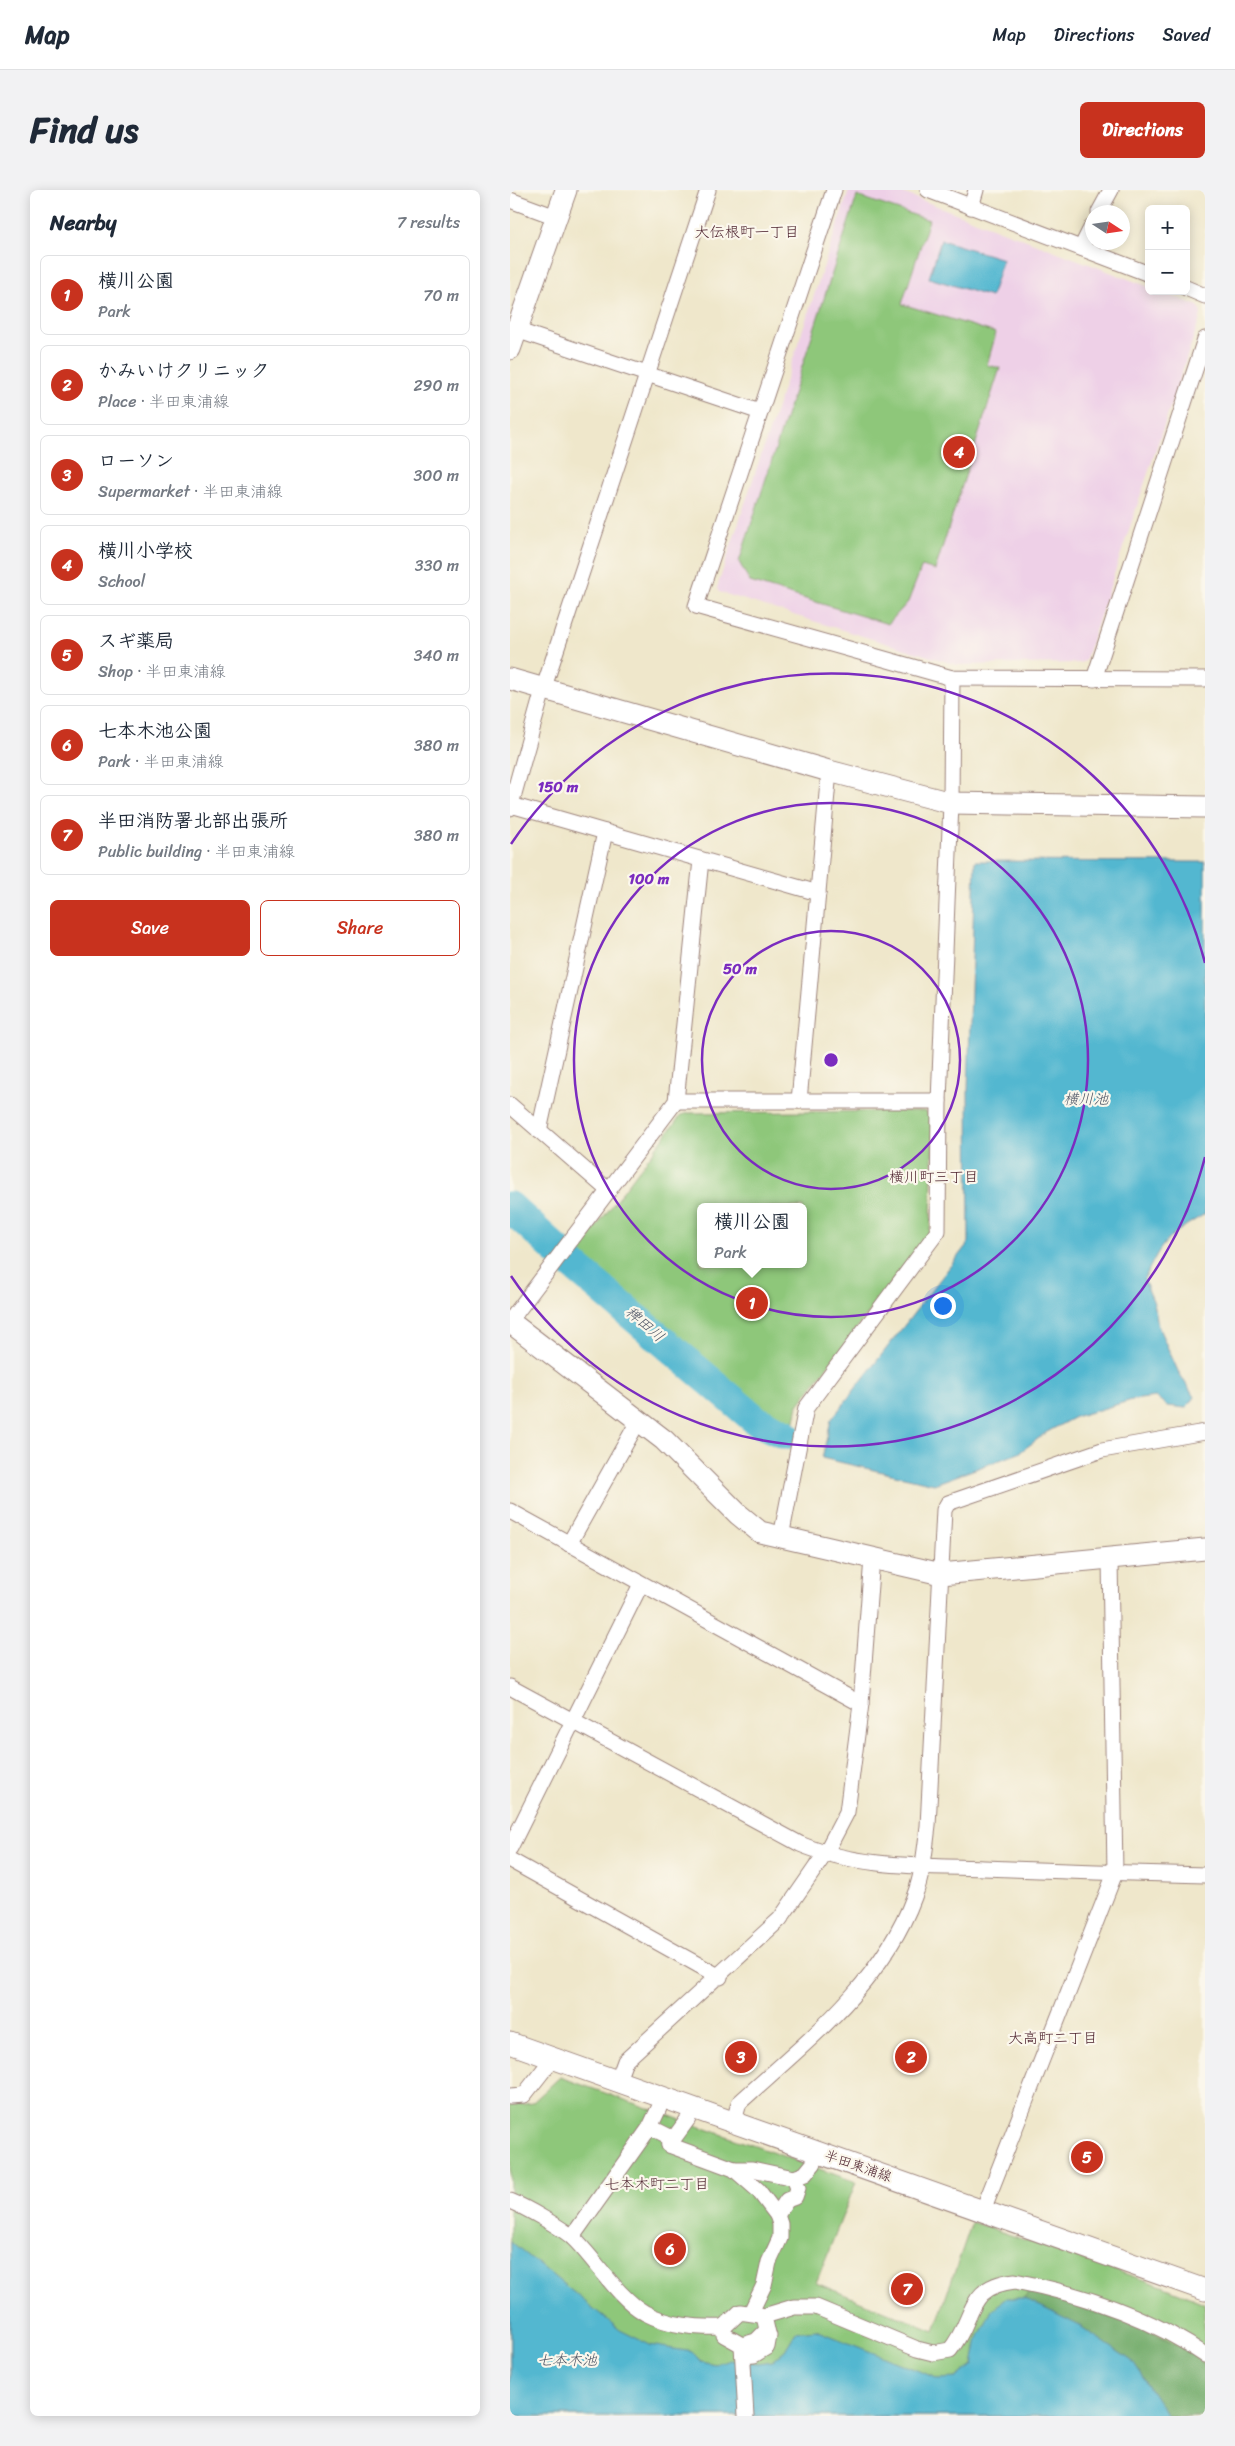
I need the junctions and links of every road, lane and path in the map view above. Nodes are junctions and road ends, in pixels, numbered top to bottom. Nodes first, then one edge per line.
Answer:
1 (566, 190) edge
2 (708, 190) edge
3 (834, 190) edge
4 (928, 190) edge
5 (976, 190) edge
6 (1111, 190) edge
7 (510, 200) edge
8 (1104, 205) edge
9 (970, 207) junction
10 (556, 217) junction
11 (1085, 240) edge
12 (1081, 248) junction
13 (1145, 272) edge
14 (1190, 290) edge
15 (1205, 296) edge
16 (512, 336) edge
17 (1205, 339) edge
18 (647, 375) junction
19 (760, 412) junction
20 (952, 678) junction
21 (510, 679) edge
22 (1094, 679) junction
23 (1205, 679) edge
24 (543, 690) junction
25 (829, 771) junction
26 (951, 803) junction
27 (510, 807) edge
28 (1205, 807) edge
29 (604, 832) junction
30 (701, 860) junction
31 (818, 893) junction
32 (939, 1100) junction
33 (676, 1101) junction
34 (799, 1101) junction
35 (510, 1105) edge
36 (539, 1131) junction
37 (609, 1191) junction
38 (510, 1322) edge
39 (640, 1420) junction
40 (1205, 1432) edge
41 (510, 1511) edge
42 (781, 1537) junction
43 (569, 1544) junction
44 (1205, 1549) edge
45 (872, 1558) junction
46 (1110, 1559) junction
47 (941, 1574) junction
48 (641, 1584) junction
49 (510, 1687) edge
50 (861, 1704) junction
51 (573, 1722) junction
52 (510, 1848) edge
53 (825, 1854) junction
54 (510, 1860) edge
55 (923, 1865) junction
56 (1116, 1873) junction
57 (1205, 1875) edge
58 (720, 1977) junction
59 (510, 2043) edge
60 (552, 2058) junction
61 (618, 2080) junction
62 (510, 2096) edge
63 (659, 2108) dead end
64 (688, 2119) dead end
65 (734, 2121) junction
66 (650, 2127) junction
67 (669, 2145) junction
68 (814, 2163) dead end
69 (734, 2169) junction
70 (794, 2178) junction
71 (510, 2201) edge
72 (983, 2210) junction
73 (777, 2215) junction
74 (572, 2237) junction
75 (1204, 2288) edge
76 (761, 2319) junction
77 (724, 2327) junction
78 (743, 2354) junction
79 (1205, 2355) edge
80 (746, 2416) edge

1 - 10 street
2 - 18 street
3 - 19 street
4 - 9 street
5 - 9 street
6 - 8 street
7 - 10 street
9 - 12 street
10 - 16 street
11 - 12 street
12 - 13 street
14 - 15 street
16 - 18 street
17 - 22 street
18 - 19 street
18 - 24 street
19 - 20 street
20 - 22 street
20 - 26 street
21 - 24 street
22 - 23 street
24 - 25 street
24 - 27 street
25 - 26 street
25 - 31 street
26 - 28 street
26 - 32 street
27 - 29 street
29 - 30 street
29 - 36 street
30 - 31 street
30 - 33 street
31 - 34 street
32 - 34 street
32 - 42 street
33 - 34 street
33 - 37 street
35 - 36 street
36 - 37 street
37 - 38 street
38 - 39 street
39 - 42 street
39 - 43 street
40 - 47 street
41 - 43 street
42 - 45 street
43 - 48 street
44 - 46 street
45 - 47 street
45 - 50 street
46 - 47 street
46 - 56 street
47 - 55 street
48 - 50 street
48 - 51 street
49 - 51 street
50 - 53 street
51 - 52 street
51 - 53 street
53 - 55 street
53 - 58 street
54 - 58 street
55 - 56 street
55 - 65 street
56 - 57 street
56 - 72 street
58 - 61 street
59 - 60 street, 半田東浦線
60 - 61 street, 半田東浦線
60 - 62 street
61 - 65 street, 半田東浦線
63 - 66 street
64 - 67 street
65 - 72 street, 半田東浦線
66 - 67 street
66 - 74 street
67 - 69 street
68 - 70 street
69 - 70 street
69 - 73 street
70 - 73 street
71 - 74 street
72 - 75 street, 半田東浦線
73 - 76 street
74 - 77 street
76 - 77 street
76 - 78 street
76 - 79 street
77 - 78 street
78 - 80 street

